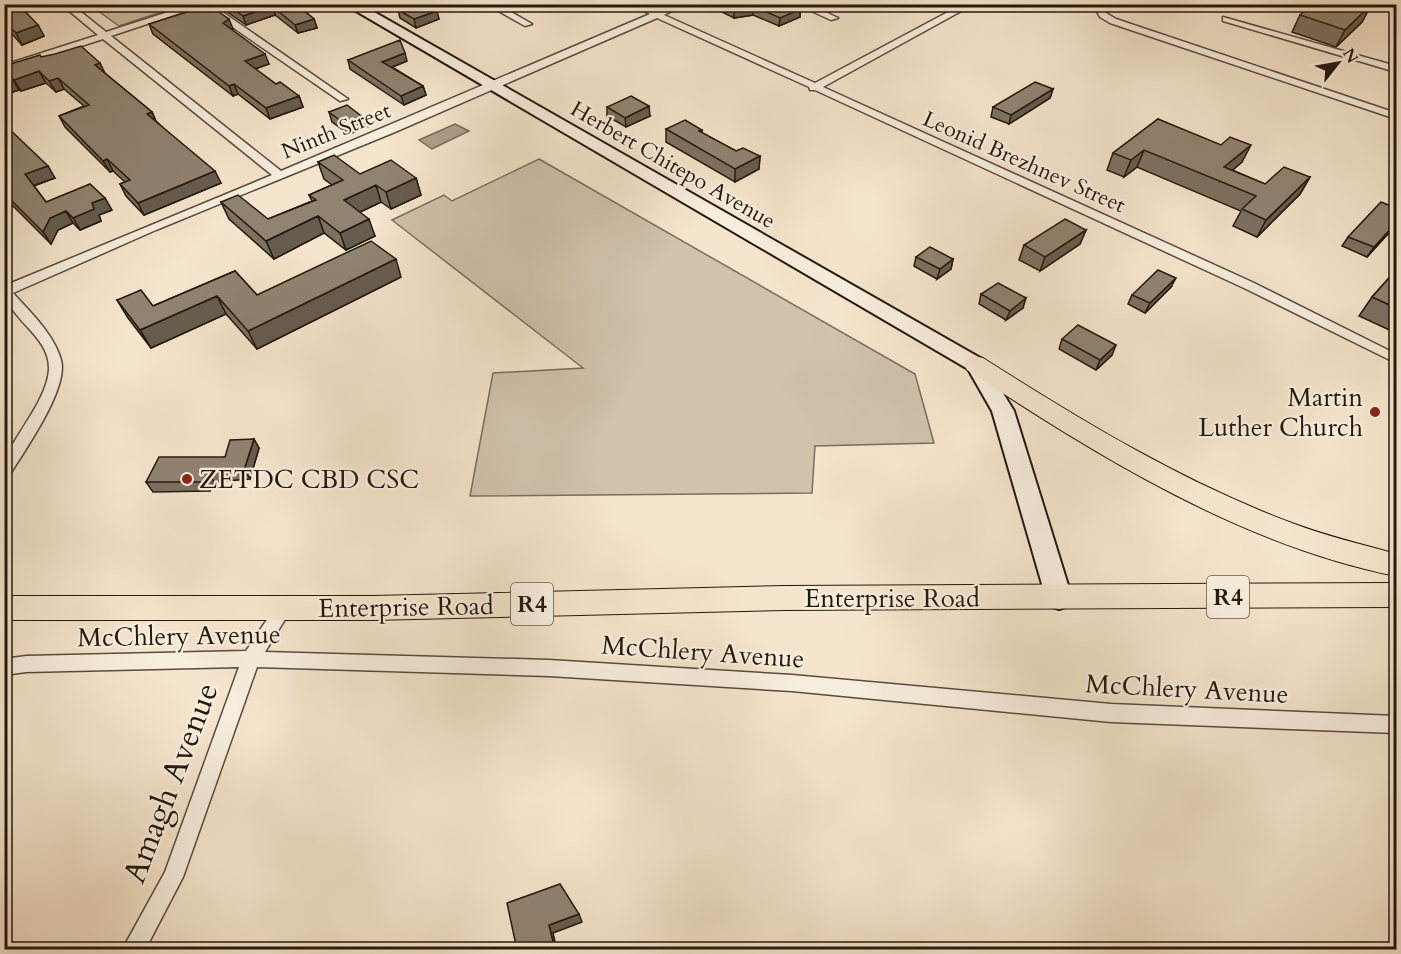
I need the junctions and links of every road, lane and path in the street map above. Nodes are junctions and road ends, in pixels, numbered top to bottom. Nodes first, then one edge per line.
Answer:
1 (65, 4) edge
2 (204, 4) edge
3 (350, 4) edge
4 (490, 4) edge
5 (634, 4) edge
6 (681, 4) edge
7 (800, 4) edge
8 (970, 4) edge
9 (1097, 4) edge
10 (656, 15) junction
11 (834, 18) dead end
12 (1226, 19) dead end
13 (528, 24) dead end
14 (106, 36) junction
15 (4, 68) edge
16 (1396, 69) edge
17 (491, 87) junction
18 (813, 88) junction
19 (343, 99) dead end
20 (1396, 116) edge
21 (279, 175) junction
22 (5, 291) edge
23 (1396, 359) edge
24 (975, 364) junction
25 (4, 472) edge
26 (1396, 565) edge
27 (1396, 595) edge
28 (1059, 598) junction
29 (4, 608) edge
30 (284, 608) junction
31 (251, 659) junction
32 (4, 667) edge
33 (1396, 725) edge
34 (133, 950) edge

1 - 14 street
2 - 14 street
2 - 19 street
3 - 17 main road, Herbert Chitepo Avenue
4 - 13 street
5 - 10 street, Leonid Brezhnev Street
6 - 10 street, Ninth Street
7 - 11 street
8 - 18 street
9 - 20 street
10 - 17 street, Ninth Street
10 - 18 street, Leonid Brezhnev Street
12 - 16 street
14 - 15 street
14 - 21 street
17 - 21 street, Ninth Street
17 - 24 main road, Herbert Chitepo Avenue
18 - 23 street, Leonid Brezhnev Street
21 - 22 street, Ninth Street
22 - 25 street
24 - 26 highway
24 - 28 main road
27 - 28 highway, R4
28 - 30 highway, Enterprise Road / R4
29 - 30 highway, Enterprise Road / R4
30 - 31 street, Amagh Avenue
31 - 32 street, McChlery Avenue
31 - 33 street, McChlery Avenue
31 - 34 street, Amagh Avenue

